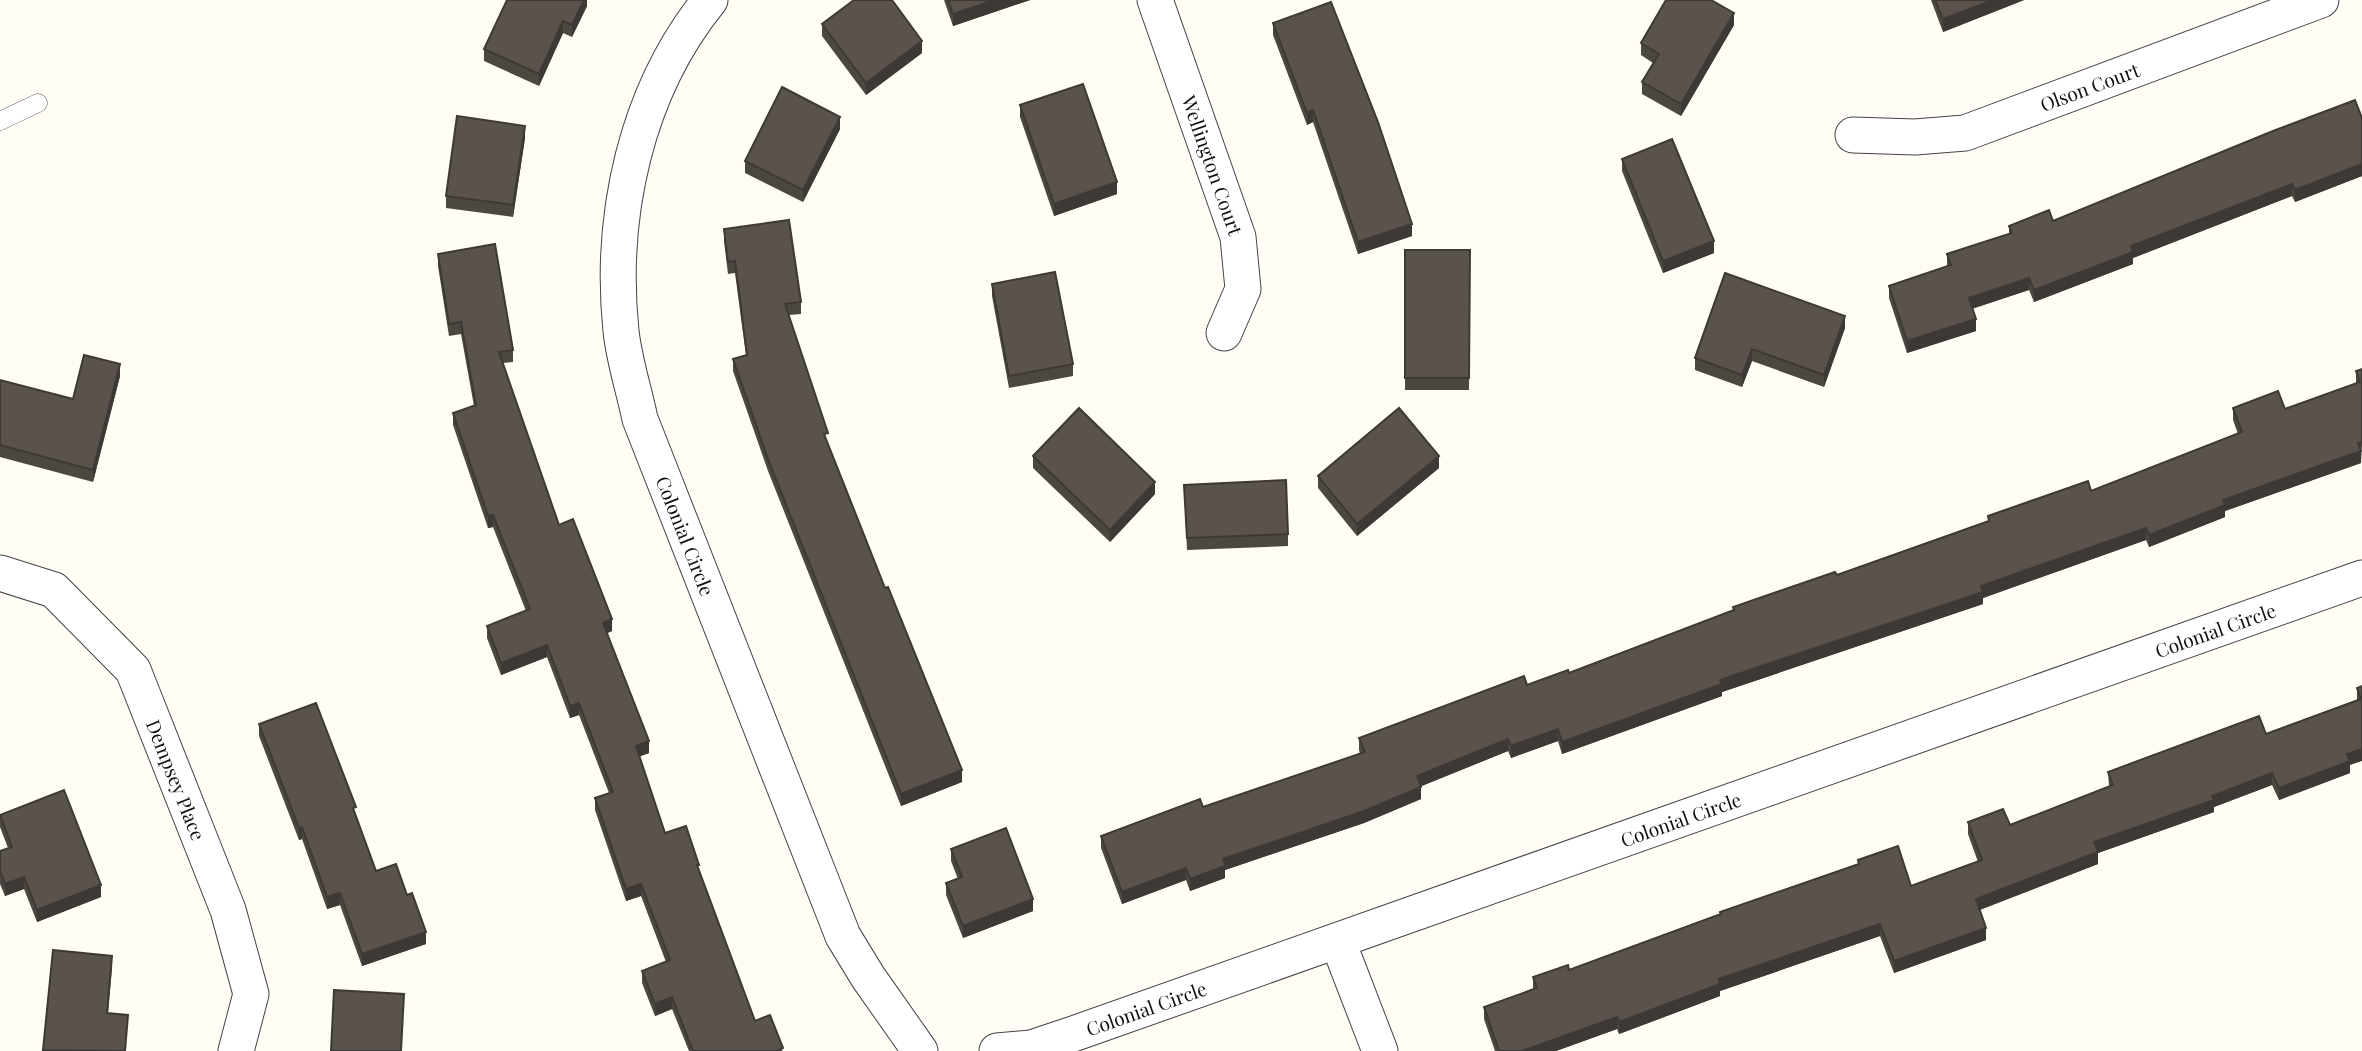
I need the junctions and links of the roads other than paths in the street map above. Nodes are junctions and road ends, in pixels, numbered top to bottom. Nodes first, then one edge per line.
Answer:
1 (710, 0) edge
2 (1155, 0) edge
3 (2321, 0) edge
4 (38, 103) dead end
5 (0, 121) edge
6 (1853, 135) dead end
7 (1224, 333) dead end
8 (0, 573) edge
9 (2362, 578) edge
10 (1338, 942) junction
11 (236, 1051) edge
12 (920, 1051) edge
13 (997, 1051) edge
14 (1380, 1051) edge

1 - 12 street, Colonial Circle
2 - 7 street, Wellington Court
3 - 6 street, Olson Court
4 - 5 lane
8 - 11 street, Dempsey Place
9 - 10 street, Colonial Circle
10 - 13 street, Colonial Circle
10 - 14 street

